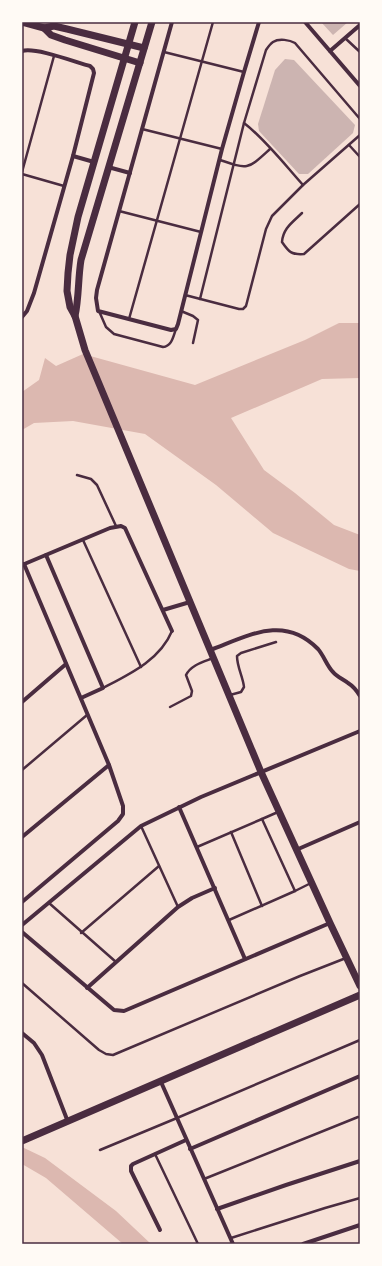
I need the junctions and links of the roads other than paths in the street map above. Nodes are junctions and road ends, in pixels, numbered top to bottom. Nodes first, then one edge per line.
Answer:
1 (22, 22) edge
2 (135, 22) edge
3 (152, 22) edge
4 (172, 22) edge
5 (213, 22) edge
6 (259, 22) edge
7 (304, 22) edge
8 (360, 25) edge
9 (44, 28) junction
10 (345, 38) junction
11 (129, 44) junction
12 (144, 48) junction
13 (22, 50) edge
14 (330, 51) junction
15 (164, 52) junction
16 (360, 52) edge
17 (54, 56) junction
18 (125, 59) junction
19 (202, 62) junction
20 (140, 63) junction
21 (244, 72) junction
22 (360, 86) edge
23 (360, 119) edge
24 (244, 123) junction
25 (142, 129) junction
26 (360, 135) edge
27 (180, 139) junction
28 (349, 145) junction
29 (270, 148) junction
30 (222, 149) junction
31 (73, 156) junction
32 (360, 157) edge
33 (220, 160) junction
34 (94, 162) junction
35 (234, 164) junction
36 (108, 167) junction
37 (22, 173) edge
38 (130, 174) junction
39 (303, 185) junction
40 (64, 186) junction
41 (360, 204) edge
42 (119, 211) junction
43 (302, 213) dead end
44 (157, 220) junction
45 (201, 232) junction
46 (185, 295) junction
47 (200, 299) junction
48 (98, 311) junction
49 (181, 311) junction
50 (75, 316) junction
51 (22, 318) edge
52 (129, 320) junction
53 (176, 329) junction
54 (193, 343) dead end
55 (77, 475) dead end
56 (116, 526) junction
57 (82, 540) junction
58 (46, 555) junction
59 (23, 565) edge
60 (190, 602) junction
61 (163, 610) junction
62 (172, 631) joint
63 (276, 642) dead end
64 (212, 654) junction
65 (66, 664) junction
66 (141, 667) junction
67 (103, 688) junction
68 (229, 696) junction
69 (360, 696) edge
70 (81, 698) junction
71 (22, 702) edge
72 (170, 707) dead end
73 (88, 715) junction
74 (360, 731) edge
75 (109, 765) junction
76 (22, 770) edge
77 (261, 772) junction
78 (179, 806) junction
79 (279, 811) junction
80 (262, 819) junction
81 (360, 822) edge
82 (141, 826) junction
83 (231, 832) junction
84 (22, 837) edge
85 (197, 848) junction
86 (296, 850) junction
87 (159, 866) junction
88 (312, 883) junction
89 (215, 888) junction
90 (295, 891) junction
91 (22, 902) edge
92 (48, 903) junction
93 (262, 906) junction
94 (178, 907) junction
95 (229, 920) junction
96 (330, 923) junction
97 (22, 925) edge
98 (22, 932) edge
99 (81, 933) junction
100 (346, 958) junction
101 (245, 959) junction
102 (116, 962) junction
103 (22, 983) edge
104 (360, 986) edge
105 (87, 988) junction
106 (360, 995) edge
107 (22, 1033) edge
108 (360, 1040) edge
109 (360, 1076) edge
110 (161, 1082) junction
111 (358, 1117) dead end
112 (177, 1118) junction
113 (68, 1122) junction
114 (186, 1140) junction
115 (22, 1142) edge
116 (190, 1149) junction
117 (100, 1150) dead end
118 (155, 1153) junction
119 (360, 1162) edge
120 (204, 1179) junction
121 (360, 1198) edge
122 (218, 1209) junction
123 (360, 1225) edge
124 (160, 1230) dead end
125 (231, 1238) junction
126 (198, 1244) edge
127 (234, 1244) edge
128 (303, 1244) edge

1 - 9 main road
2 - 11 main road
3 - 12 main road
4 - 15 street
5 - 19 lane
6 - 21 street
7 - 14 street
8 - 10 street
9 - 11 main road
9 - 18 main road
10 - 14 street
10 - 16 lane
11 - 12 main road
11 - 18 main road
12 - 20 main road
13 - 17 street
14 - 22 street
15 - 19 lane
15 - 25 street
17 - 31 street
17 - 37 lane
18 - 20 main road
18 - 34 main road
19 - 21 lane
19 - 27 lane
20 - 36 main road
21 - 30 street
23 - 24 lane
24 - 29 lane
24 - 35 lane
25 - 27 lane
25 - 38 street
26 - 28 lane
27 - 30 lane
27 - 44 lane
28 - 32 lane
28 - 39 lane
29 - 35 lane
29 - 39 lane
30 - 33 street
31 - 34 street
31 - 40 street
33 - 35 lane
33 - 45 street
34 - 50 main road
35 - 47 lane
36 - 38 street
36 - 50 main road
37 - 40 lane
38 - 42 street
39 - 47 lane
40 - 51 street
41 - 43 lane
42 - 44 lane
42 - 48 street
44 - 45 lane
44 - 52 lane
45 - 46 street
46 - 47 lane
46 - 49 street
48 - 52 street
48 - 53 lane
49 - 53 street
49 - 54 lane
50 - 60 main road
52 - 53 street
55 - 56 lane
56 - 57 street
56 - 61 street
57 - 58 street
57 - 66 lane
58 - 59 street
58 - 67 street
59 - 65 street
60 - 61 street
60 - 64 main road
61 - 62 street
62 - 66 lane
63 - 68 lane
64 - 68 main road
64 - 69 street
64 - 72 lane
65 - 70 street
65 - 71 street
66 - 67 lane
67 - 70 street
68 - 77 main road
70 - 73 street
73 - 75 street
73 - 76 lane
74 - 77 street
75 - 84 street
75 - 91 street
77 - 78 street
77 - 79 main road
78 - 82 street
78 - 85 street
79 - 80 lane
79 - 86 main road
80 - 83 lane
80 - 90 lane
81 - 86 street
82 - 87 lane
82 - 92 street
83 - 85 lane
83 - 93 lane
85 - 89 street
86 - 88 main road
87 - 94 lane
87 - 99 lane
88 - 90 lane
88 - 96 main road
89 - 94 street
89 - 95 street
90 - 93 lane
92 - 97 street
92 - 99 lane
93 - 95 lane
94 - 102 street
95 - 101 street
96 - 100 main road
96 - 101 street
98 - 105 street
99 - 102 lane
100 - 103 lane
100 - 104 main road
101 - 105 street
102 - 105 street
106 - 110 main road
107 - 113 street
108 - 112 lane
109 - 116 street
110 - 112 street
110 - 113 main road
111 - 120 lane
112 - 114 street
112 - 117 lane
113 - 115 main road
114 - 116 street
114 - 118 street
116 - 120 street
118 - 124 street
118 - 126 lane
119 - 122 street
120 - 122 street
121 - 125 lane
122 - 125 street
123 - 128 street
125 - 127 street

